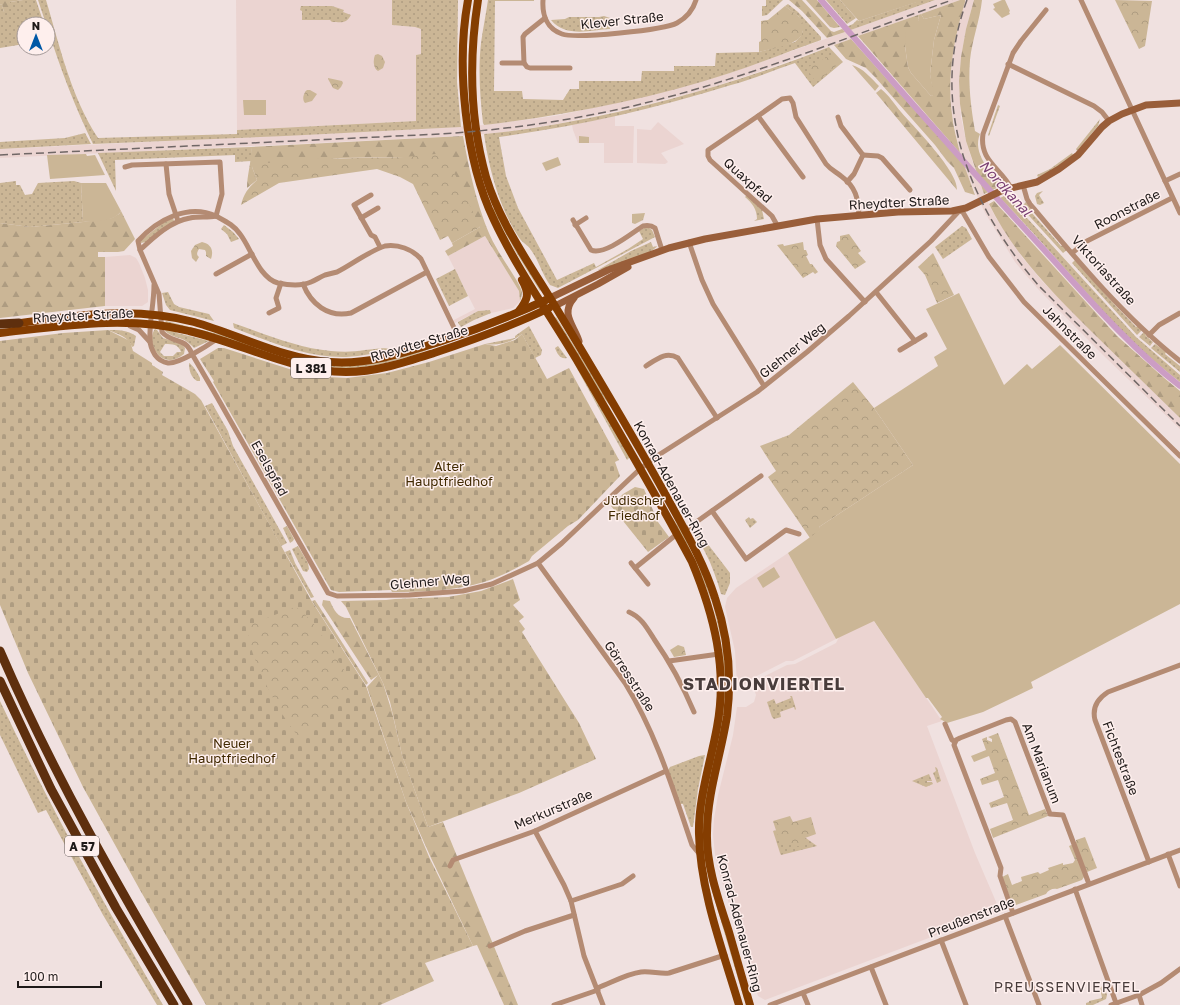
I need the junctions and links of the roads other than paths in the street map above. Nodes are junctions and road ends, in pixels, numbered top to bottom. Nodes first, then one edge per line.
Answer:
1 (468, 0) edge
2 (478, 0) edge
3 (543, 0) edge
4 (696, 0) edge
5 (1081, 0) edge
6 (1046, 10) dead end
7 (545, 18) junction
8 (502, 63) dead end
9 (524, 63) junction
10 (1008, 64) junction
11 (570, 68) dead end
12 (1180, 103) edge
13 (1132, 109) junction
14 (758, 116) junction
15 (838, 117) dead end
16 (1109, 121) junction
17 (863, 155) junction
18 (166, 164) junction
19 (125, 168) dead end
20 (1180, 174) edge
21 (803, 177) dead end
22 (1165, 181) junction
23 (847, 182) junction
24 (1023, 186) junction
25 (1011, 188) junction
26 (910, 190) dead end
27 (371, 195) dead end
28 (1172, 198) junction
29 (378, 208) dead end
30 (961, 209) junction
31 (1180, 213) edge
32 (175, 214) junction
33 (859, 215) junction
34 (216, 216) junction
35 (361, 218) junction
36 (586, 218) dead end
37 (817, 219) junction
38 (494, 220) junction
39 (178, 221) junction
40 (777, 225) junction
41 (689, 242) junction
42 (380, 248) junction
43 (140, 250) junction
44 (662, 250) junction
45 (1072, 253) junction
46 (252, 254) junction
47 (642, 259) junction
48 (426, 272) junction
49 (216, 274) dead end
50 (153, 282) junction
51 (281, 283) junction
52 (303, 284) junction
53 (876, 292) junction
54 (577, 295) junction
55 (550, 298) junction
56 (541, 302) junction
57 (865, 302) junction
58 (555, 306) junction
59 (546, 310) junction
60 (519, 312) junction
61 (269, 313) dead end
62 (1180, 313) edge
63 (152, 314) junction
64 (161, 315) junction
65 (19, 323) joint
66 (118, 323) junction
67 (150, 324) junction
68 (0, 325) edge
69 (161, 325) junction
70 (0, 333) edge
71 (925, 335) dead end
72 (1149, 335) junction
73 (458, 336) junction
74 (217, 338) junction
75 (915, 341) junction
76 (150, 342) junction
77 (581, 349) junction
78 (900, 350) dead end
79 (192, 354) junction
80 (1180, 361) edge
81 (646, 366) dead end
82 (764, 386) junction
83 (717, 418) junction
84 (1180, 456) edge
85 (648, 463) junction
86 (640, 469) junction
87 (761, 476) dead end
88 (712, 511) junction
89 (685, 530) junction
90 (677, 534) junction
91 (799, 534) dead end
92 (538, 563) junction
93 (631, 563) dead end
94 (635, 568) junction
95 (648, 584) dead end
96 (328, 593) joint
97 (629, 612) dead end
98 (0, 651) edge
99 (719, 654) junction
100 (669, 660) junction
101 (1179, 667) edge
102 (0, 681) edge
103 (694, 712) dead end
104 (945, 724) dead end
105 (955, 742) junction
106 (666, 771) junction
107 (535, 830) junction
108 (1180, 850) edge
109 (1168, 854) junction
110 (701, 856) junction
111 (1149, 862) junction
112 (450, 866) dead end
113 (633, 876) dead end
114 (1089, 884) junction
115 (1180, 886) edge
116 (1075, 889) junction
117 (571, 901) junction
118 (1013, 913) junction
119 (574, 915) junction
120 (1005, 916) junction
121 (941, 940) junction
122 (490, 946) dead end
123 (725, 955) junction
124 (871, 967) junction
125 (1180, 969) edge
126 (597, 989) junction
127 (803, 993) junction
128 (1139, 995) junction
129 (1113, 1004) edge
130 (174, 1005) edge
131 (188, 1005) edge
132 (554, 1005) edge
133 (603, 1005) edge
134 (740, 1005) edge
135 (750, 1005) edge
136 (770, 1005) edge
137 (808, 1005) edge
138 (886, 1005) edge
139 (966, 1005) edge
140 (1039, 1005) edge
141 (1142, 1005) edge

1 - 38 main road, Konrad-Adenauer-Ring
2 - 55 main road, Konrad-Adenauer-Ring
3 - 7 street
4 - 7 street, Klever Straße
5 - 13 street
6 - 10 street
7 - 9 street
8 - 9 street
9 - 11 street
10 - 16 street
10 - 25 street
12 - 13 main road, Rheydter Straße / L 381
13 - 16 main road, Rheydter Straße / L 381
13 - 22 street
14 - 21 street
14 - 23 street
14 - 40 street, Quaxpfad
15 - 17 street
16 - 24 main road, Rheydter Straße / L 381
17 - 23 street
17 - 26 street
18 - 19 street
18 - 32 street
18 - 34 street
20 - 22 street
22 - 28 street
23 - 33 street
24 - 25 main road, Rheydter Straße / L 381
24 - 45 street, Viktoriastraße
25 - 30 main road, Rheydter Straße / L 381
27 - 35 street
28 - 31 street
28 - 45 street, Roonstraße
29 - 35 street
30 - 33 main road, Rheydter Straße / L 381
30 - 53 street, Glehner Weg
30 - 84 street, Jahnstraße
32 - 34 street
32 - 39 street
32 - 43 street
33 - 37 main road, Rheydter Straße / L 381
34 - 39 street
34 - 46 street
35 - 42 street
36 - 44 street
37 - 40 main road, Rheydter Straße / L 381
37 - 57 street
38 - 56 main road, Konrad-Adenauer-Ring
38 - 60 main road
39 - 43 street
40 - 41 main road, Rheydter Straße / L 381
41 - 44 main road, Rheydter Straße / L 381
41 - 82 street
42 - 48 street
42 - 52 street
43 - 50 street
44 - 47 main road, Rheydter Straße / L 381
45 - 72 street, Viktoriastraße
46 - 49 street
46 - 51 street
47 - 54 main road, Rheydter Straße / L 381
47 - 55 main road, Rheydter Straße / L 381
48 - 52 street
48 - 73 street
50 - 63 street
50 - 64 street
51 - 52 street
51 - 61 street
53 - 57 street, Glehner Weg
53 - 75 street
54 - 58 main road, Rheydter Straße / L 381
54 - 77 main road
55 - 56 main road, Rheydter Straße / L 381
55 - 58 main road, Konrad-Adenauer-Ring
56 - 59 main road, Konrad-Adenauer-Ring
56 - 60 main road, Rheydter Straße / L 381
57 - 82 street, Glehner Weg
58 - 59 main road, Rheydter Straße / L 381
58 - 77 main road, Konrad-Adenauer-Ring
59 - 74 main road, Rheydter Straße / L 381
59 - 86 main road, Konrad-Adenauer-Ring
60 - 73 main road, Rheydter Straße / L 381
62 - 72 street
63 - 64 main road, Rheydter Straße / L 381
63 - 65 main road, Rheydter Straße / L 381
63 - 67 street
64 - 69 street
64 - 73 main road, Rheydter Straße / L 381
65 - 68 highway
66 - 67 main road, Rheydter Straße / L 381
66 - 70 main road, Rheydter Straße / L 381
66 - 76 street
67 - 69 main road, Rheydter Straße / L 381
67 - 76 street
69 - 74 main road, Rheydter Straße / L 381
69 - 79 street, Eselspfad
71 - 75 street
72 - 80 street, Viktoriastraße
74 - 79 street
75 - 78 street
76 - 79 street
77 - 85 main road, Konrad-Adenauer-Ring
79 - 96 street, Eselspfad
81 - 83 street
82 - 83 street, Glehner Weg
83 - 85 street, Glehner Weg
85 - 86 street, Glehner Weg
85 - 89 main road, Konrad-Adenauer-Ring
86 - 90 main road, Konrad-Adenauer-Ring
86 - 92 street, Glehner Weg
87 - 88 street
88 - 89 street
88 - 91 street
89 - 135 main road, Konrad-Adenauer-Ring
90 - 94 street, Konrad-Adenauer-Ring
90 - 99 main road, Konrad-Adenauer-Ring
92 - 96 street, Glehner Weg
92 - 106 street, Görresstraße
93 - 94 street
94 - 95 street
97 - 100 street
98 - 131 highway, A 57
99 - 100 street
99 - 110 main road, Konrad-Adenauer-Ring
100 - 103 street
101 - 111 street, Fichtestraße
102 - 130 highway, A 57
104 - 105 street
105 - 114 street, Am Marianum
105 - 118 street
106 - 107 street, Merkurstraße
106 - 110 street, Görresstraße
107 - 112 street, Merkurstraße
107 - 117 street
108 - 109 street, Preußenstraße
109 - 111 street, Preußenstraße
109 - 115 street
110 - 123 main road, Konrad-Adenauer-Ring
111 - 114 street, Preußenstraße
113 - 117 street
114 - 116 street, Preußenstraße
116 - 118 street, Preußenstraße
116 - 129 street
117 - 119 street
118 - 120 street, Preußenstraße
119 - 122 street
119 - 126 street
120 - 121 street, Preußenstraße
120 - 140 street
121 - 124 street, Preußenstraße
121 - 139 street
123 - 126 street
123 - 134 main road, Konrad-Adenauer-Ring
124 - 127 street, Preußenstraße
124 - 138 street
125 - 128 street
126 - 132 street
126 - 133 street
127 - 136 street, Preußenstraße
127 - 137 street
128 - 129 street
128 - 141 street

